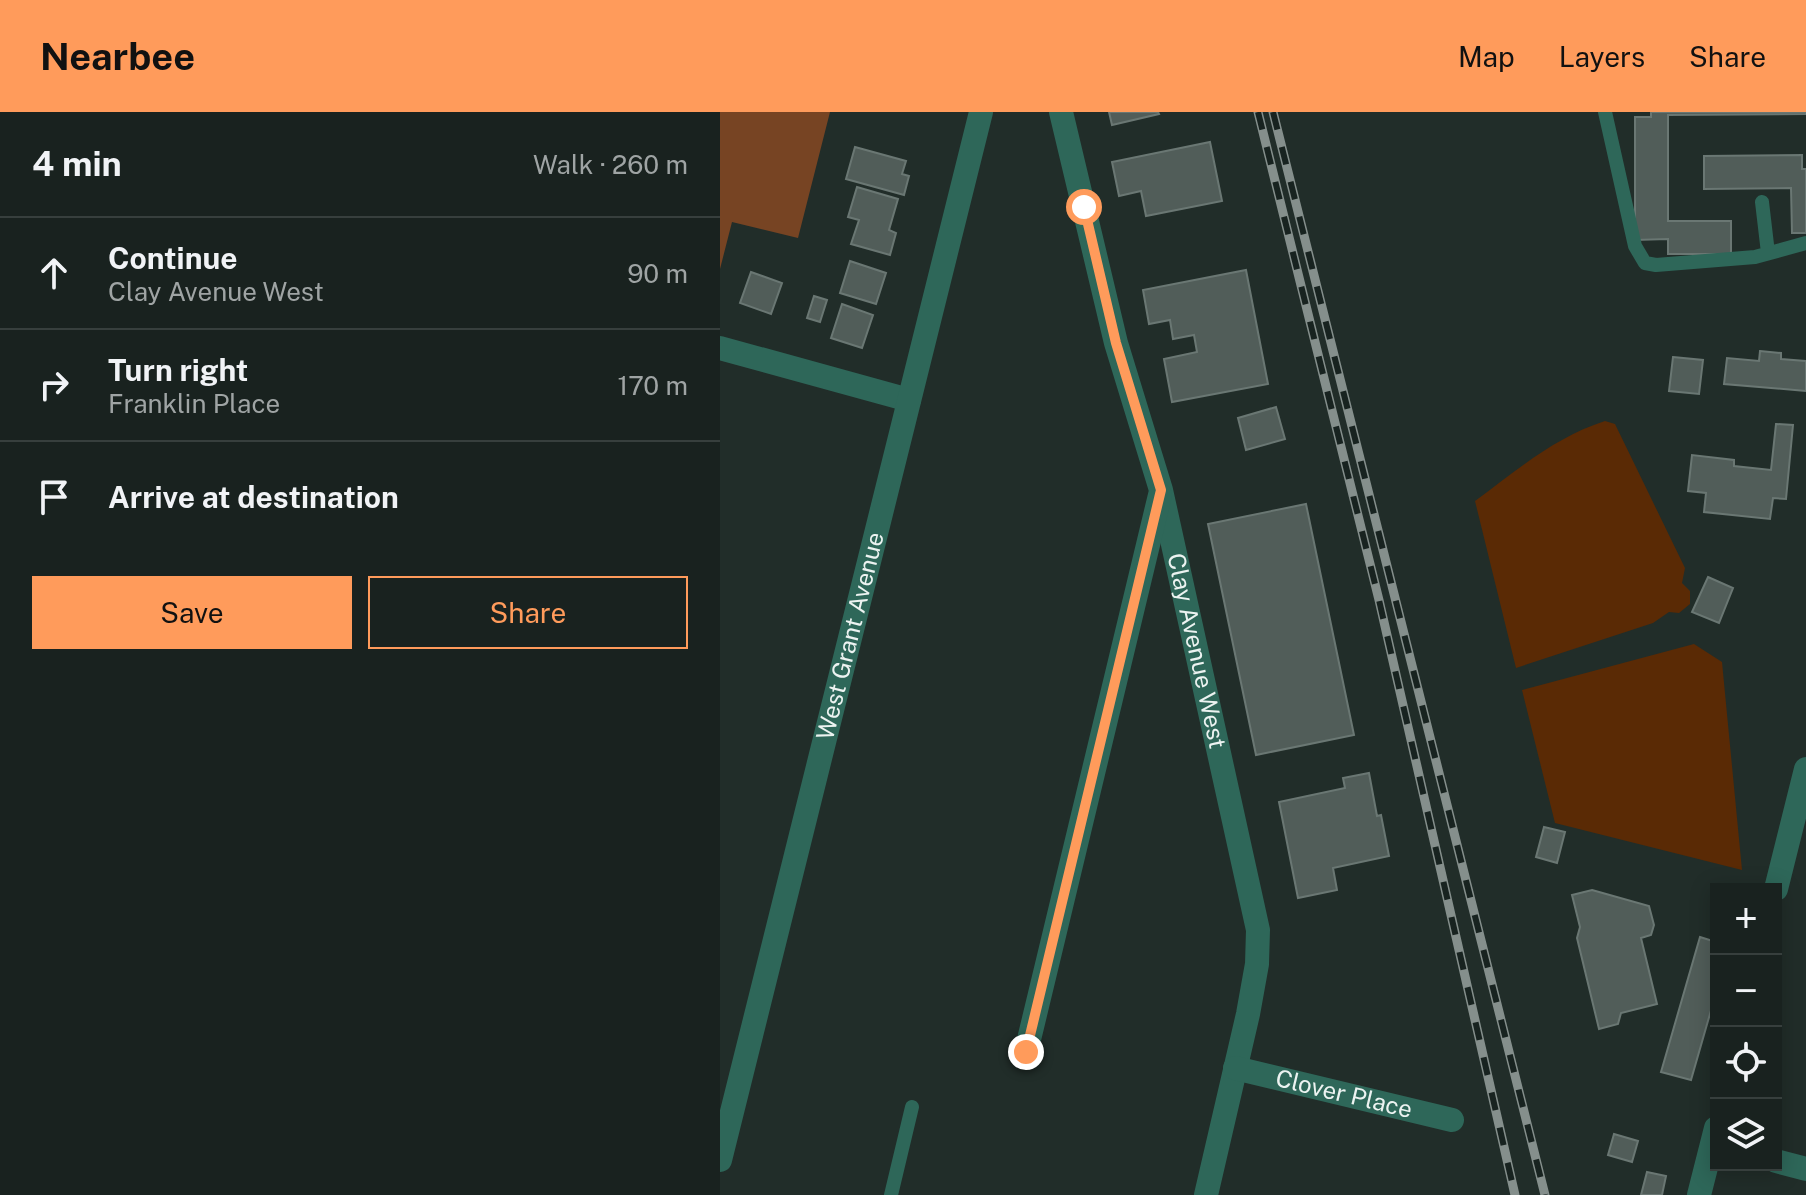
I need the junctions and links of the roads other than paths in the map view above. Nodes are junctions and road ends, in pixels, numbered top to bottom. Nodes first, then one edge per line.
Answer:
1 (981, 112) edge
2 (1061, 112) edge
3 (1605, 112) edge
4 (1762, 202) dead end
5 (1806, 243) edge
6 (1768, 253) junction
7 (720, 348) edge
8 (909, 400) junction
9 (1161, 490) junction
10 (1806, 769) edge
11 (1796, 847) edge
12 (1779, 883) edge
13 (1026, 1052) dead end
14 (1235, 1068) junction
15 (912, 1107) dead end
16 (1452, 1120) dead end
17 (1710, 1157) edge
18 (720, 1160) edge
19 (1782, 1163) edge
20 (1806, 1169) edge
21 (891, 1195) edge
22 (1206, 1195) edge
23 (1699, 1195) edge

1 - 8 street, West Grant Avenue
2 - 9 street, Clay Avenue West
3 - 6 lane
4 - 6 lane
5 - 6 lane
7 - 8 street
8 - 18 street, West Grant Avenue
9 - 13 street
9 - 14 street, Clay Avenue West
10 - 11 street
11 - 12 street
14 - 16 street, Clover Place
14 - 22 street, Clay Avenue West
15 - 21 lane
17 - 23 street
19 - 20 street

